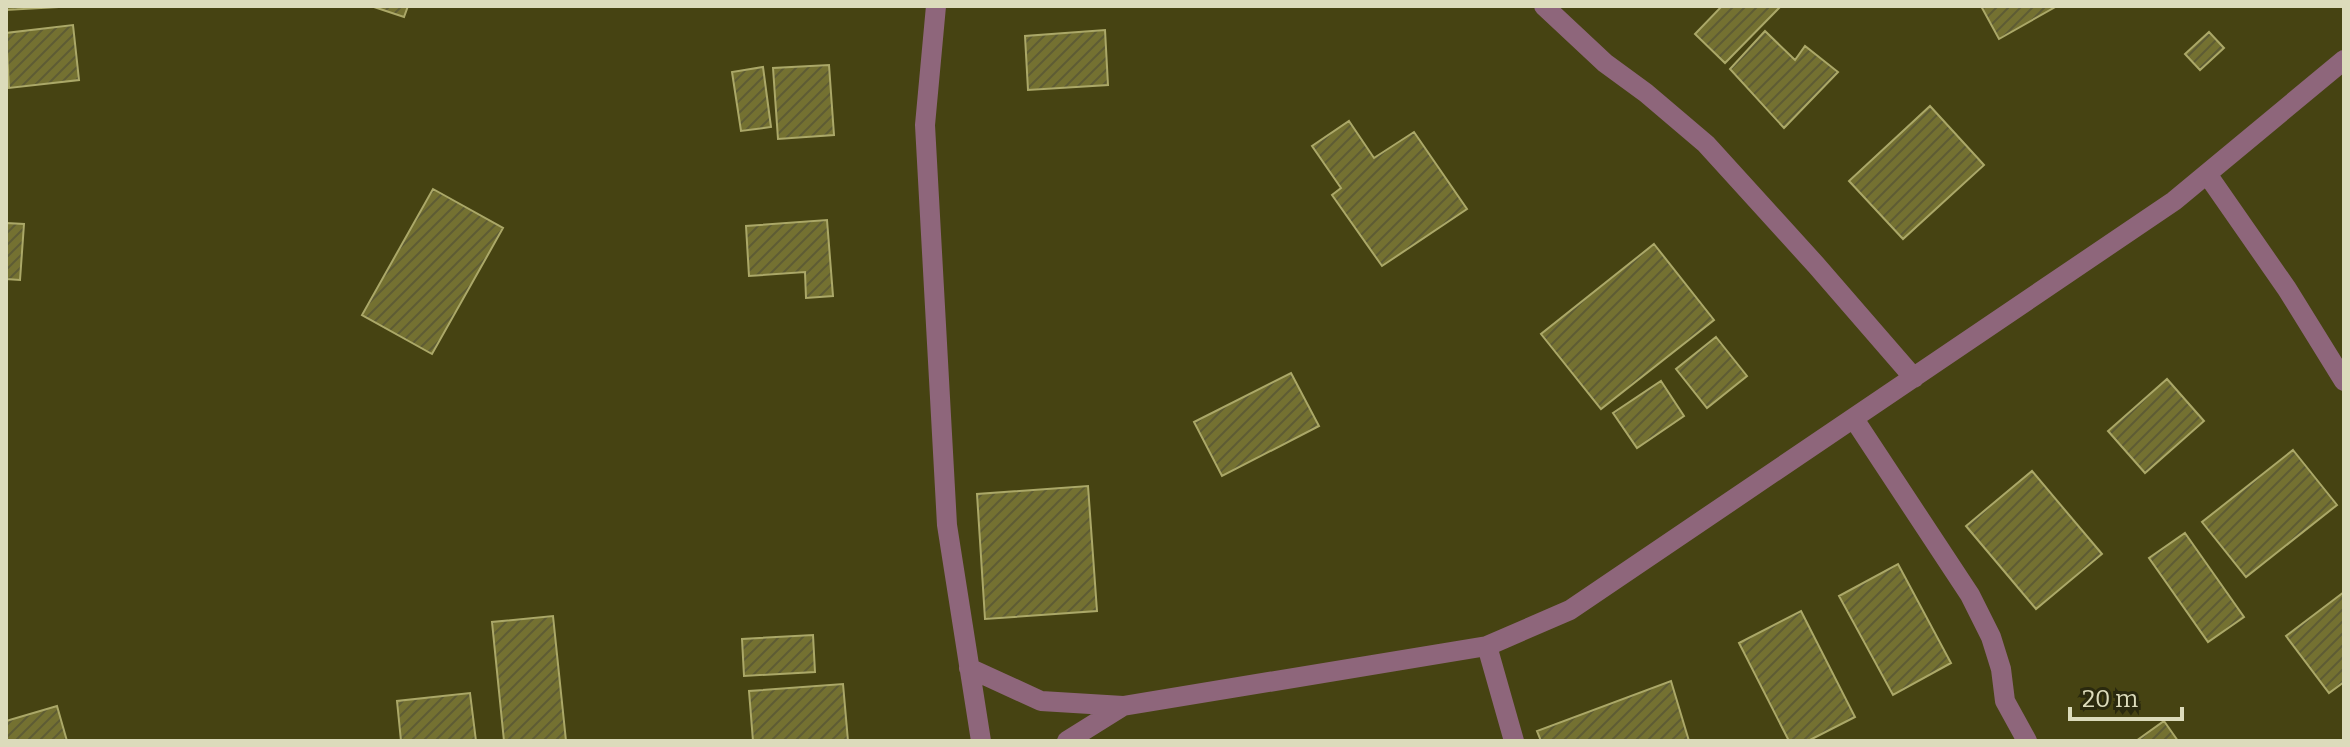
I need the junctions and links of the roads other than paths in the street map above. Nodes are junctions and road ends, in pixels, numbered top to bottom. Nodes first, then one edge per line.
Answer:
1 (936, 6) edge
2 (1544, 6) edge
3 (2344, 60) edge
4 (2207, 174) junction
5 (1914, 378) junction
6 (2344, 381) edge
7 (1854, 419) junction
8 (1487, 646) junction
9 (969, 668) junction
10 (1123, 706) junction
11 (981, 741) edge
12 (1067, 741) edge
13 (1514, 741) edge
14 (2027, 741) edge

1 - 9 street
2 - 5 street
3 - 4 street
4 - 5 street
4 - 6 street
5 - 7 street
7 - 8 street
7 - 14 street
8 - 10 street
8 - 13 street
9 - 10 street
9 - 11 street
10 - 12 street

